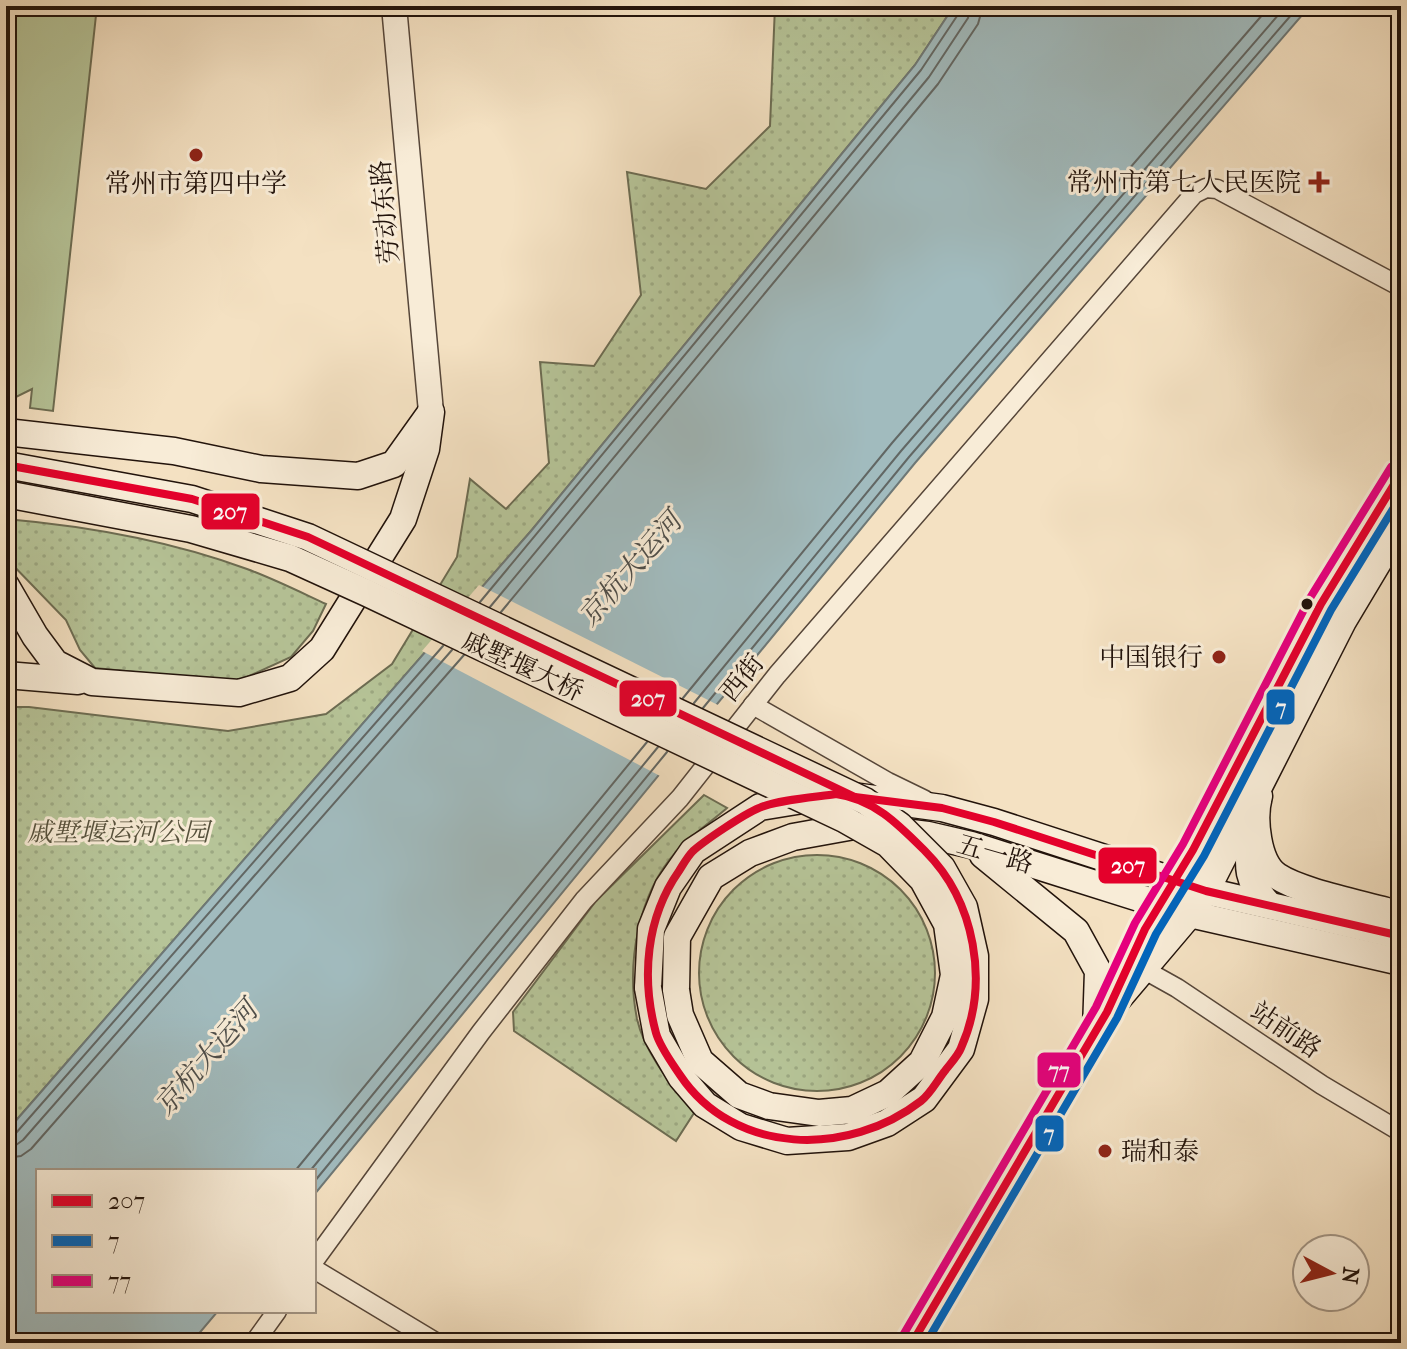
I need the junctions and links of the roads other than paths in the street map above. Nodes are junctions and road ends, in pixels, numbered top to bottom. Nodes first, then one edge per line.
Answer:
1 (394, 6) edge
2 (1401, 287) edge
3 (431, 412) junction
4 (6, 432) edge
5 (6, 465) edge
6 (1401, 473) edge
7 (6, 494) edge
8 (1401, 524) edge
9 (6, 586) edge
10 (6, 675) edge
11 (92, 682) junction
12 (753, 705) junction
13 (1263, 779) junction
14 (942, 808) junction
15 (1255, 812) junction
16 (971, 845) junction
17 (1173, 879) junction
18 (1206, 891) junction
19 (1158, 903) junction
20 (1269, 905) junction
21 (1190, 914) junction
22 (1401, 915) edge
23 (1401, 936) edge
24 (1401, 962) edge
25 (1143, 969) junction
26 (648, 988) joint
27 (676, 990) joint
28 (1102, 1022) junction
29 (1401, 1132) edge
30 (316, 1258) edge
31 (316, 1270) edge
32 (276, 1313) edge
33 (254, 1343) edge
34 (437, 1343) edge
35 (912, 1343) edge

1 - 3 street, 劳动东路
2 - 12 street, 西街
3 - 4 main road
3 - 11 main road
5 - 26 main road, 戚墅堰大桥, bridge
6 - 17 main road
7 - 27 main road, 戚墅堰大桥, bridge
8 - 13 main road
9 - 11 main road
10 - 11 main road
12 - 14 street
12 - 30 street, 西街
13 - 15 main road
13 - 18 main road
14 - 17 main road, 五一路
14 - 26 main road, 五一路
15 - 20 main road
15 - 22 main road
16 - 19 main road, 五一路
16 - 27 main road, 五一路
16 - 28 main road
17 - 18 main road, 五一路
17 - 19 main road
18 - 20 main road, 五一路
18 - 21 main road
19 - 21 main road, 五一路
19 - 28 main road
20 - 23 main road, 五一路
21 - 24 main road, 五一路
21 - 25 main road
25 - 28 main road
25 - 29 street, 站前路
28 - 35 main road
31 - 34 street
32 - 33 street

